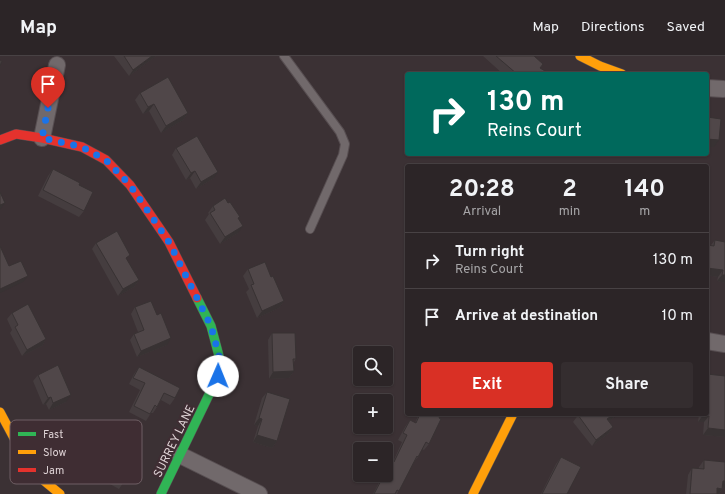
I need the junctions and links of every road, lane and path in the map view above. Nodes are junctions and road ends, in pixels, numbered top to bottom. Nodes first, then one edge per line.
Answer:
1 (284, 56) edge
2 (580, 56) edge
3 (57, 65) dead end
4 (615, 72) edge
5 (42, 138) junction
6 (0, 140) edge
7 (310, 229) dead end
8 (709, 341) edge
9 (725, 344) edge
10 (0, 412) edge
11 (511, 416) edge
12 (10, 431) edge
13 (180, 455) junction
14 (48, 484) edge
15 (60, 494) edge
16 (161, 494) edge
17 (259, 494) edge
18 (473, 494) edge

1 - 7 lane
2 - 4 street
3 - 5 street
5 - 6 street, SURREY LANE
5 - 13 street, SURREY LANE
8 - 9 street
10 - 12 street
11 - 18 street
13 - 16 street, SURREY LANE
13 - 17 street
14 - 15 street

